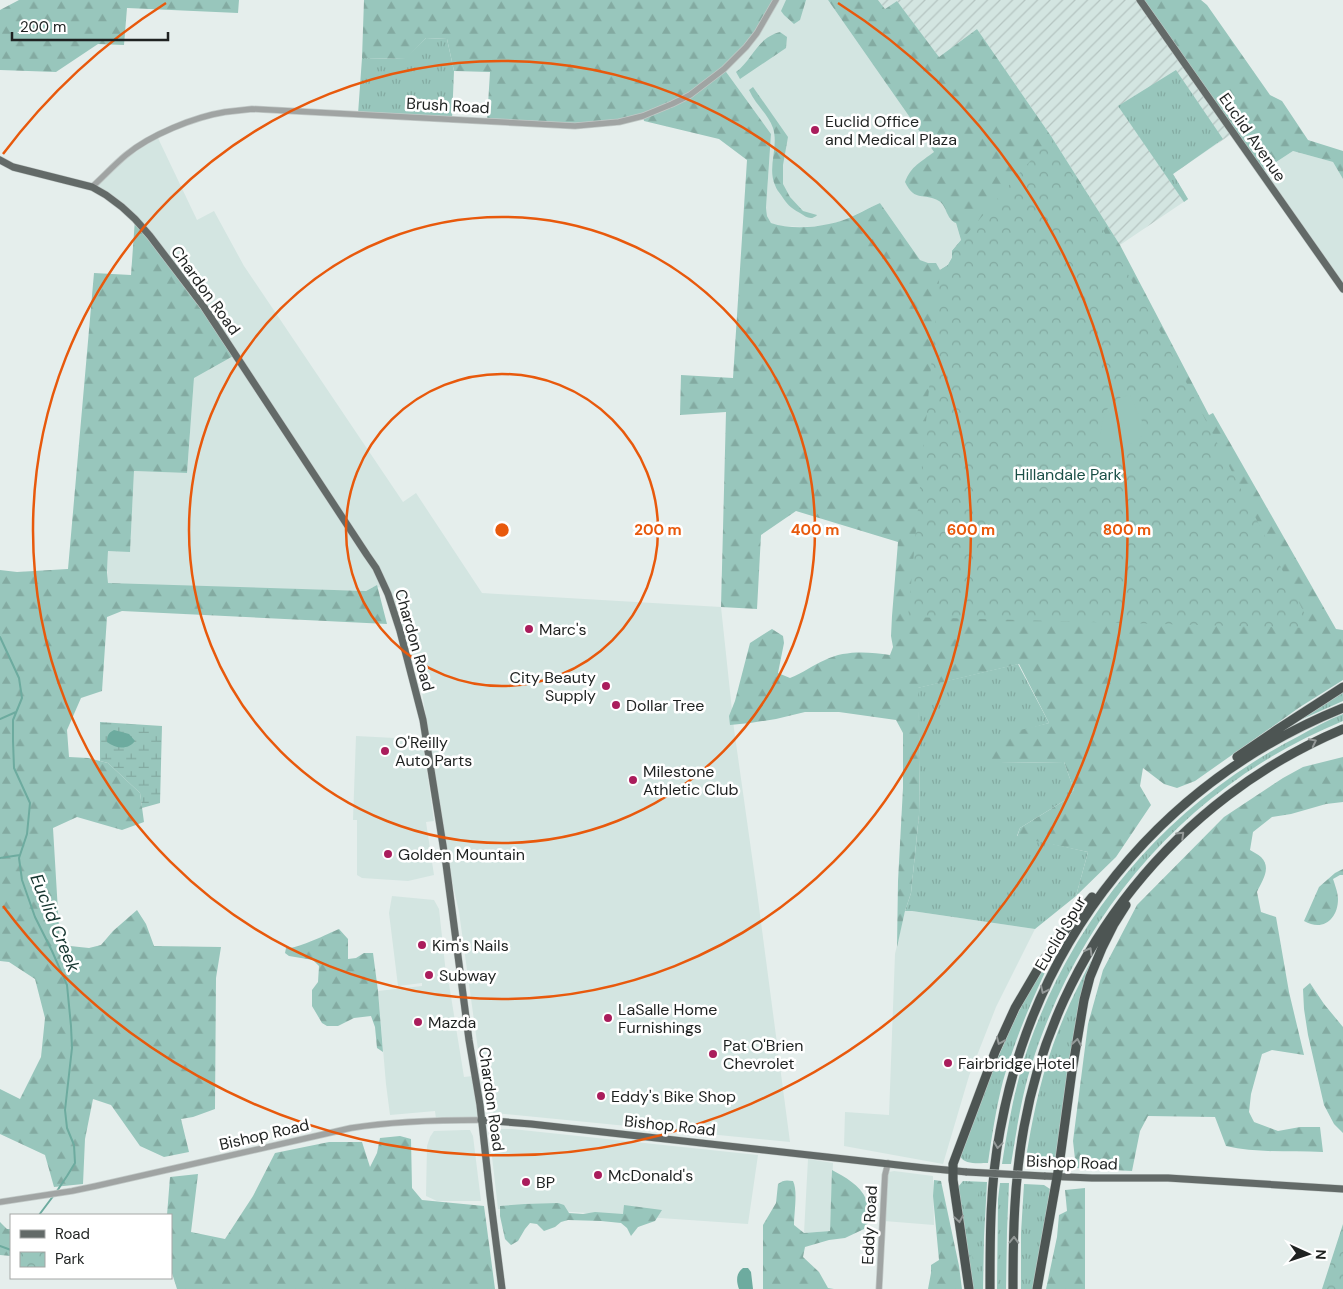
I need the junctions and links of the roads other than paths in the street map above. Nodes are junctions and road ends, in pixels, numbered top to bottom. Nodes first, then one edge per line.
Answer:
1 (776, 0) edge
2 (1140, 0) edge
3 (0, 162) edge
4 (92, 187) junction
5 (1343, 289) edge
6 (1343, 687) edge
7 (1343, 708) edge
8 (1343, 728) edge
9 (1210, 782) junction
10 (1127, 861) junction
11 (1147, 870) junction
12 (481, 1120) junction
13 (888, 1164) junction
14 (952, 1170) junction
15 (1057, 1177) junction
16 (1343, 1189) edge
17 (0, 1202) edge
18 (502, 1289) edge
19 (879, 1289) edge
20 (969, 1289) edge
21 (990, 1289) edge
22 (1013, 1289) edge
23 (1037, 1289) edge

1 - 4 street, Brush Road
2 - 5 main road, Euclid Avenue
3 - 4 main road, Chardon Road
4 - 12 main road, Chardon Road
6 - 9 highway
7 - 9 highway, Euclid Spur
11 -> 8 highway
9 - 10 highway, Euclid Spur
10 -> 14 highway
10 -> 21 highway, Euclid Spur
15 -> 11 highway
22 -> 11 highway
12 - 13 main road, Bishop Road
12 - 17 street, Bishop Road
12 - 18 main road, Chardon Road
13 - 14 main road, Bishop Road
13 - 19 street, Eddy Road
14 - 15 main road, Bishop Road, bridge
14 -> 20 highway
15 - 16 main road, Bishop Road
15 - 23 highway

